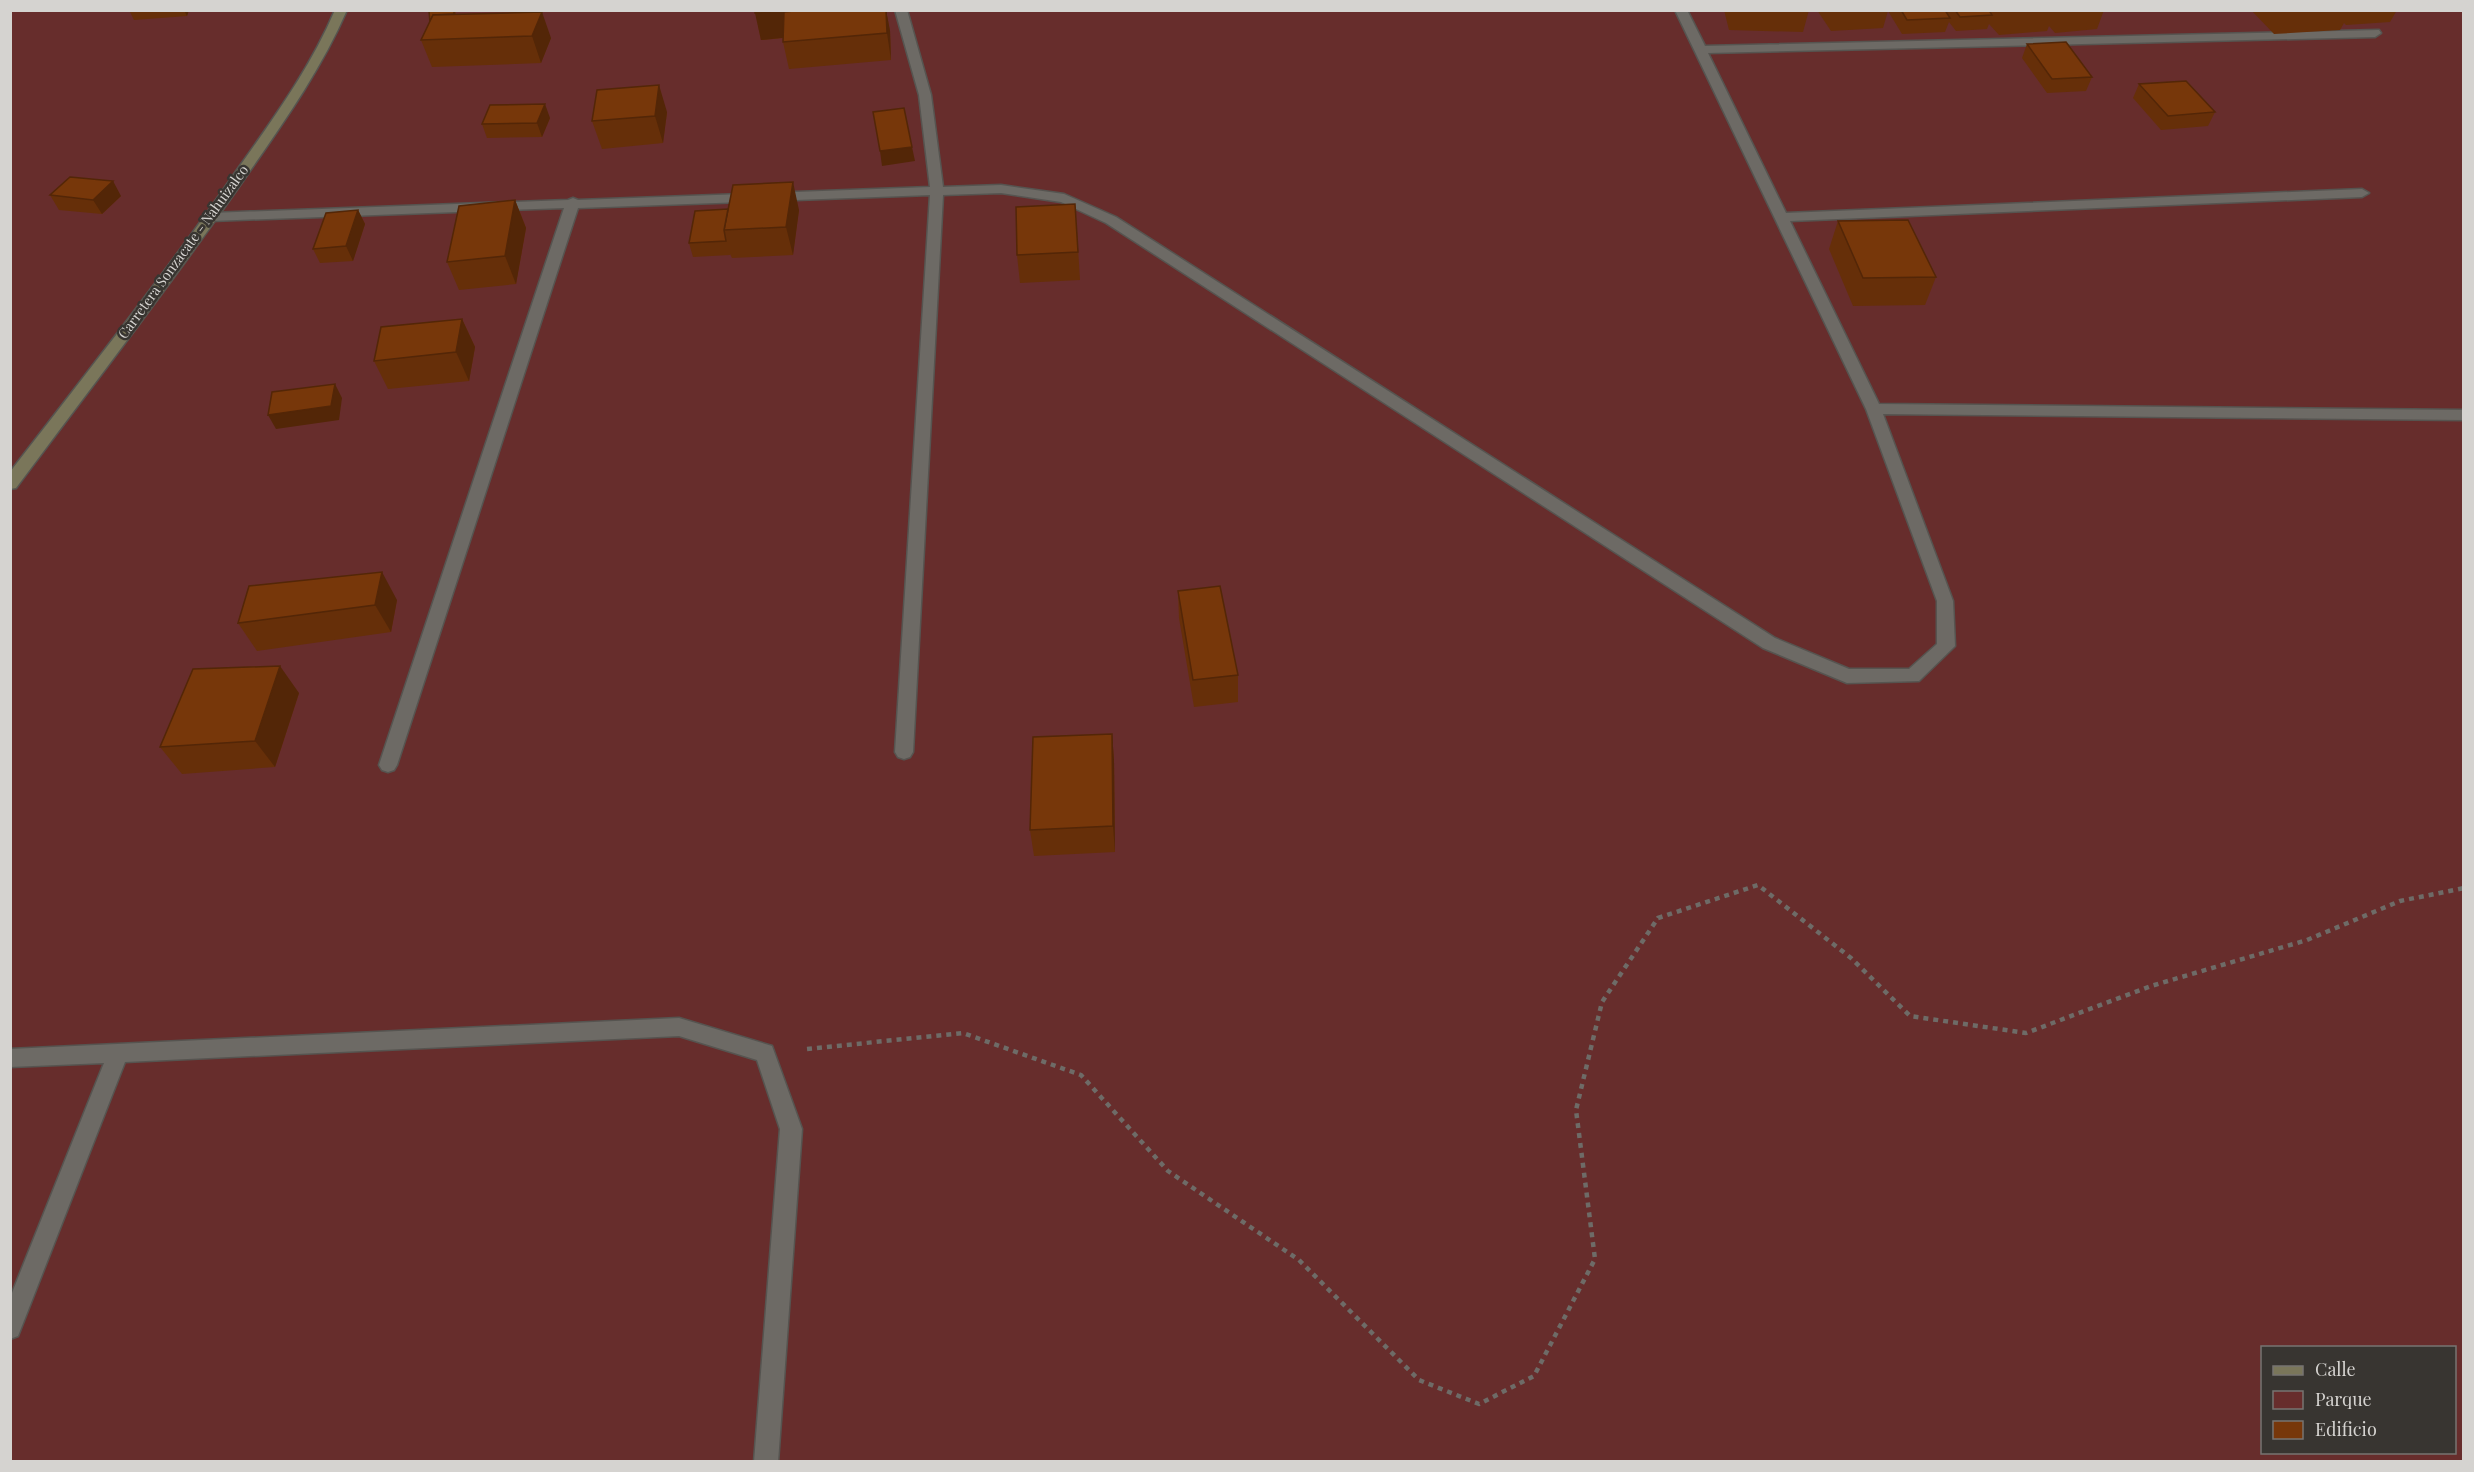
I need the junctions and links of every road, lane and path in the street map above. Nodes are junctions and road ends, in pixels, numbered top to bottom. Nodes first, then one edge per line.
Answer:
1 (341, 10) edge
2 (901, 10) edge
3 (1681, 10) edge
4 (2375, 33) dead end
5 (1701, 50) junction
6 (937, 191) junction
7 (2362, 193) dead end
8 (573, 202) junction
9 (212, 217) junction
10 (1781, 217) junction
11 (1874, 410) junction
12 (2463, 415) edge
13 (10, 484) edge
14 (904, 752) dead end
15 (388, 765) dead end
16 (2463, 888) edge
17 (119, 1052) junction
18 (765, 1053) junction
19 (10, 1058) edge
20 (10, 1328) edge
21 (766, 1461) edge

1 - 9 street, Carretera Sonzacate - Nahuizalco
2 - 6 street
3 - 5 street
4 - 5 street
5 - 10 street
6 - 8 street
6 - 11 street
6 - 14 street
7 - 10 street
8 - 9 street
8 - 15 street
9 - 13 street, Carretera Sonzacate - Nahuizalco
10 - 11 street
11 - 12 street
16 - 18 path
17 - 18 street
17 - 19 street
17 - 20 street
18 - 21 street

